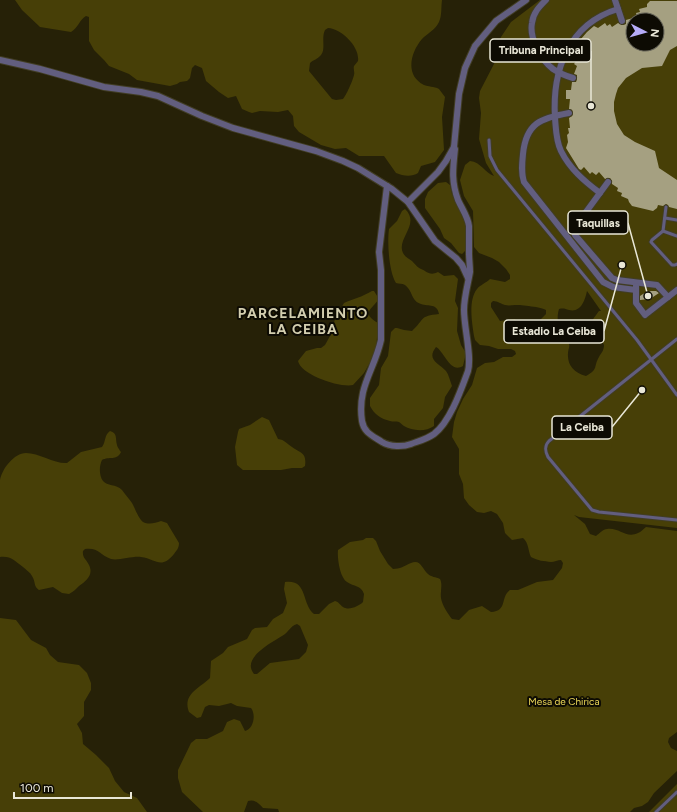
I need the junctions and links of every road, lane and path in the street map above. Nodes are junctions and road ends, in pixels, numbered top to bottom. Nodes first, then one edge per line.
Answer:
1 (526, 0) edge
2 (546, 0) edge
3 (615, 0) edge
4 (618, 10) junction
5 (622, 21) dead end
6 (0, 60) edge
7 (558, 72) junction
8 (573, 78) dead end
9 (569, 113) dead end
10 (555, 116) junction
11 (489, 140) dead end
12 (454, 147) junction
13 (608, 182) dead end
14 (387, 186) junction
15 (600, 193) junction
16 (408, 202) junction
17 (666, 207) dead end
18 (665, 218) junction
19 (677, 220) edge
20 (664, 231) junction
21 (677, 236) edge
22 (677, 264) edge
23 (468, 278) junction
24 (637, 283) junction
25 (636, 290) junction
26 (677, 290) edge
27 (668, 297) junction
28 (677, 338) edge
29 (652, 359) junction
30 (677, 395) edge
31 (677, 520) edge
32 (677, 792) edge
33 (656, 812) edge

1 - 12 street
2 - 7 street
3 - 4 street
4 - 5 street
4 - 7 street
6 - 14 street
7 - 8 street
7 - 10 street
9 - 10 street
10 - 15 street
10 - 25 street
11 - 29 lane
12 - 16 street
12 - 23 street
13 - 15 street
14 - 16 street
14 - 23 street
15 - 24 street
16 - 23 street
17 - 18 lane
18 - 19 lane
18 - 20 lane
20 - 21 lane
20 - 22 lane
24 - 25 street
24 - 27 street
25 - 27 street
26 - 27 street
28 - 29 lane
29 - 30 lane
29 - 31 lane
32 - 33 lane

